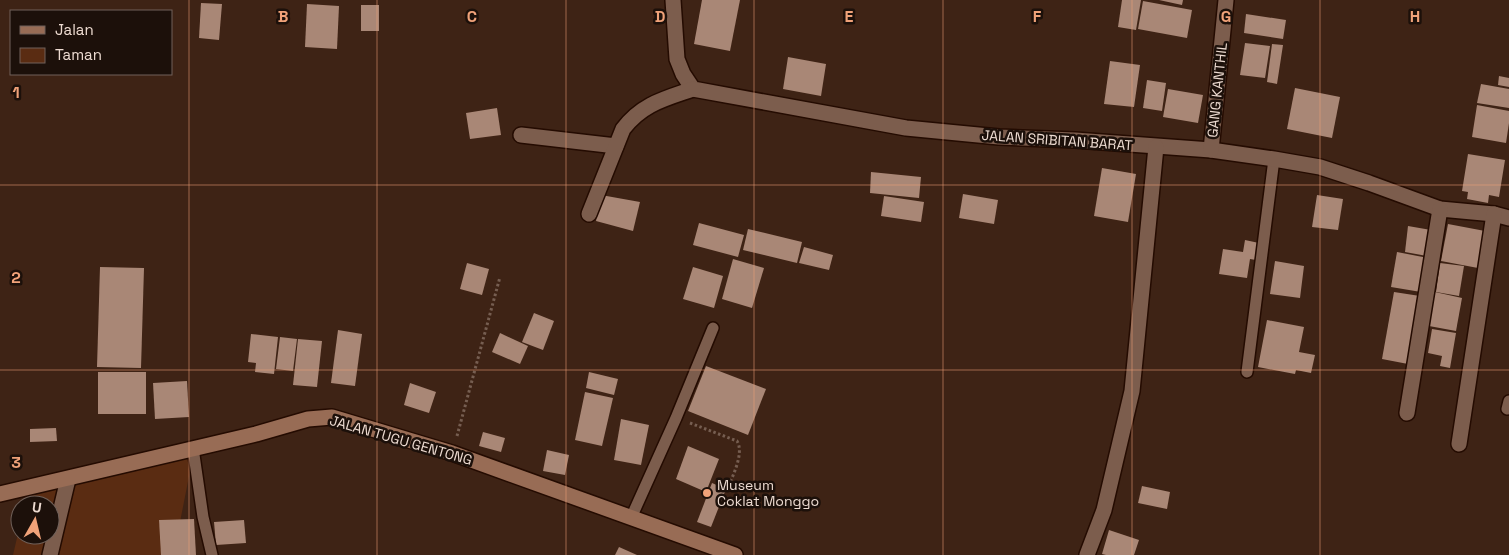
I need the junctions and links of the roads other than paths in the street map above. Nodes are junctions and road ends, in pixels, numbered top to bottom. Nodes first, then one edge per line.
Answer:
1 (673, 0) edge
2 (1226, 0) edge
3 (693, 89) junction
4 (521, 135) dead end
5 (616, 146) junction
6 (1156, 147) junction
7 (1211, 150) junction
8 (1274, 159) junction
9 (1440, 209) junction
10 (589, 214) dead end
11 (1494, 214) junction
12 (1509, 218) edge
13 (713, 328) dead end
14 (1247, 372) dead end
15 (1407, 413) dead end
16 (1459, 444) dead end
17 (193, 448) junction
18 (68, 479) junction
19 (0, 494) edge
20 (631, 518) junction
21 (50, 555) edge
22 (212, 555) edge
23 (735, 555) edge
24 (1087, 555) edge

1 - 3 street
2 - 7 street, GANG KANTHIL
3 - 5 street
3 - 6 street, JALAN SRIBITAN BARAT
4 - 5 street
5 - 10 street
6 - 7 street, JALAN SRIBITAN BARAT
6 - 24 street
7 - 8 street, JALAN SRIBITAN BARAT
8 - 9 street, JALAN SRIBITAN BARAT
8 - 14 lane
9 - 11 street, JALAN SRIBITAN BARAT
9 - 15 street
11 - 12 street, JALAN SRIBITAN BARAT
11 - 16 street
13 - 20 lane
17 - 18 main road, JALAN TUGU GENTONG
17 - 20 main road, JALAN TUGU GENTONG
17 - 22 lane
18 - 19 main road, JALAN TUGU GENTONG
18 - 21 street
20 - 23 main road, JALAN TUGU GENTONG

